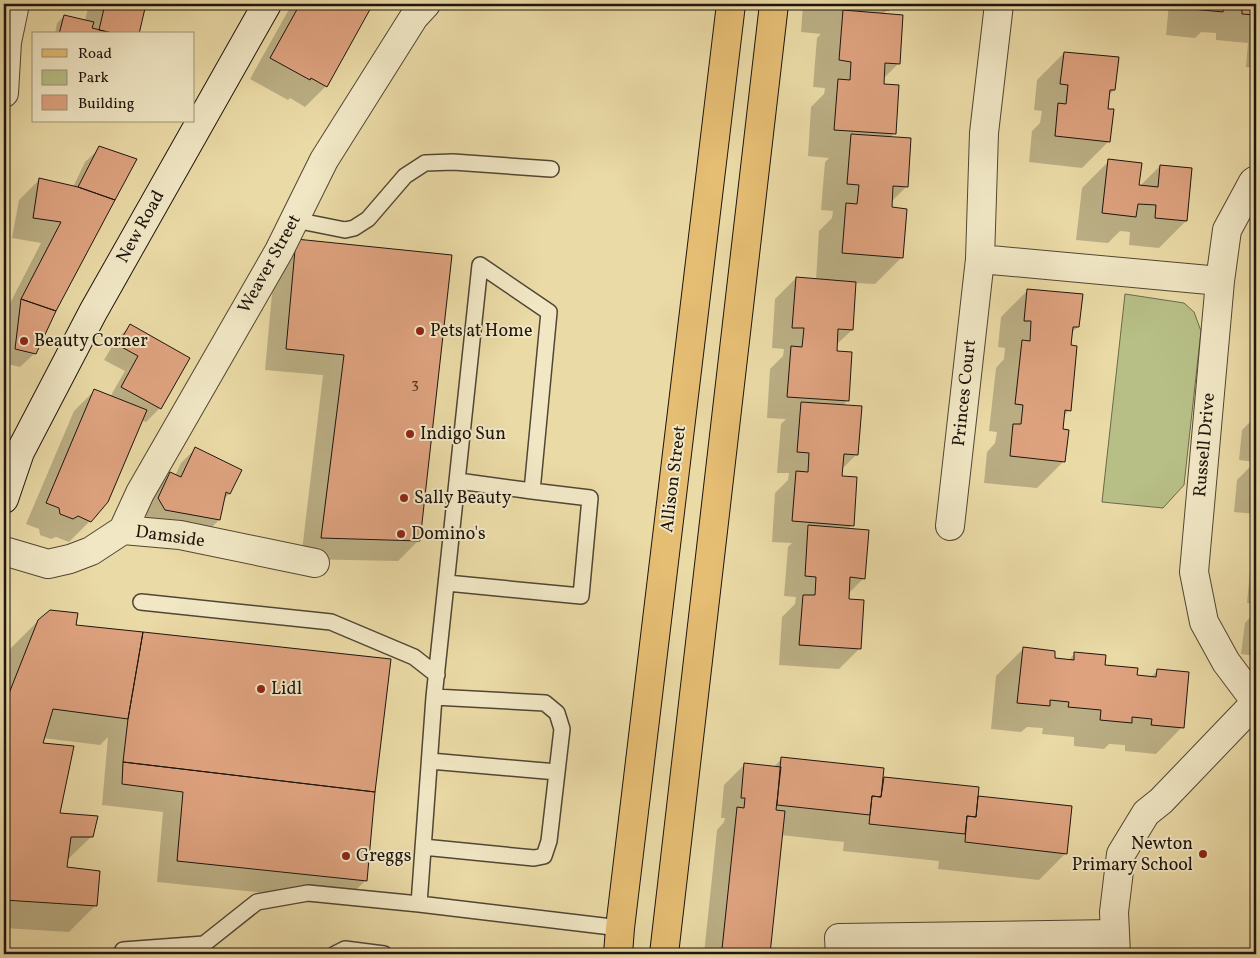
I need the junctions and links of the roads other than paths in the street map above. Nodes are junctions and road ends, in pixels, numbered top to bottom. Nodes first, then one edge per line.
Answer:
1 (15, 4) edge
2 (267, 4) edge
3 (426, 4) edge
4 (731, 4) edge
5 (774, 4) edge
6 (999, 4) edge
7 (6, 42) edge
8 (4, 93) edge
9 (551, 169) dead end
10 (1256, 180) edge
11 (295, 220) junction
12 (980, 260) junction
13 (1220, 281) junction
14 (12, 448) edge
15 (458, 481) junction
16 (532, 491) junction
17 (4, 500) edge
18 (950, 526) dead end
19 (122, 530) junction
20 (4, 551) edge
21 (315, 563) dead end
22 (447, 583) junction
23 (141, 602) dead end
24 (437, 675) junction
25 (434, 697) junction
26 (1256, 702) edge
27 (430, 761) junction
28 (557, 772) junction
29 (424, 847) junction
30 (419, 904) junction
31 (619, 941) edge
32 (1116, 944) edge
33 (123, 950) dead end
34 (335, 954) edge
35 (384, 954) edge
36 (664, 954) edge
37 (840, 954) edge

1 - 7 street
2 - 14 street, New Road
3 - 11 street, Weaver Street
4 - 31 main road, Allison Street
5 - 36 main road
6 - 12 street, Princes Court
7 - 8 street
9 - 11 lane
10 - 13 street, Russell Drive
11 - 19 street, Weaver Street
12 - 13 street
12 - 18 street, Princes Court
13 - 26 street, Russell Drive
14 - 17 street, New Road
15 - 16 lane
15 - 16 lane
15 - 22 lane
16 - 22 lane
19 - 20 street, Damside
19 - 21 street, Damside
22 - 24 lane
23 - 24 lane
24 - 25 lane
25 - 27 lane
25 - 28 lane
26 - 32 street
27 - 28 lane
27 - 29 lane
28 - 29 lane
29 - 30 lane
30 - 31 lane
30 - 33 lane
32 - 37 street
34 - 35 lane

